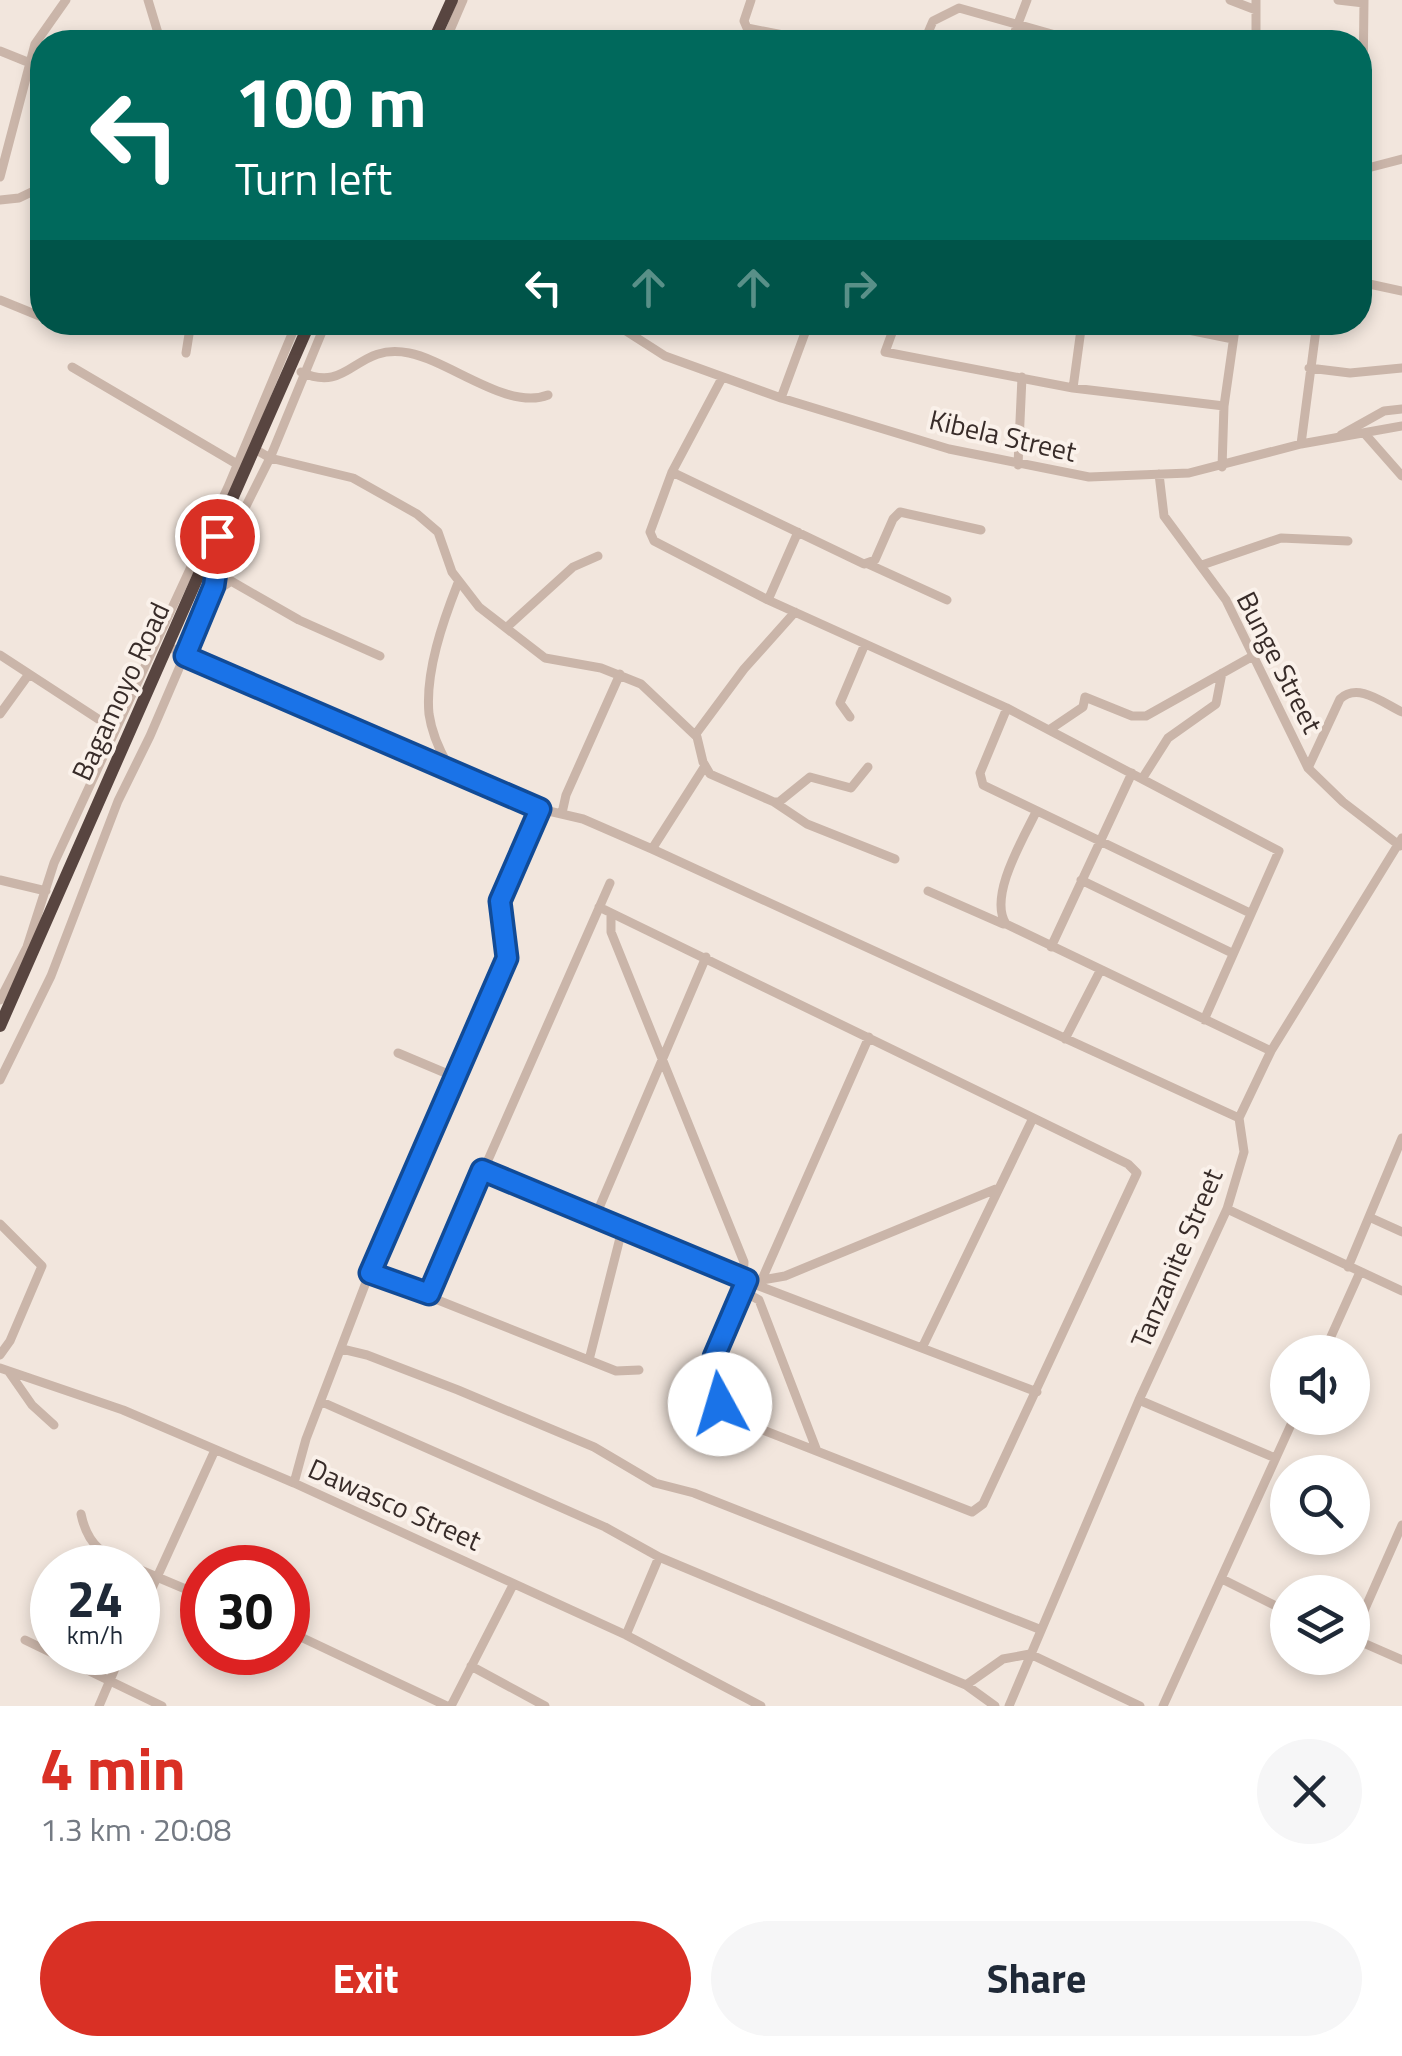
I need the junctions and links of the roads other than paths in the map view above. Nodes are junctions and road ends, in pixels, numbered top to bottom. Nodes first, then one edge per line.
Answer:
1 (66, 0) edge
2 (148, 0) edge
3 (452, 0) edge
4 (463, 0) edge
5 (751, 0) edge
6 (1230, 0) edge
7 (1338, 0) edge
8 (1030, 1) edge
9 (1364, 1) edge
10 (1256, 5) edge
11 (1020, 25) junction
12 (43, 30) edge
13 (157, 30) edge
14 (438, 30) edge
15 (449, 30) edge
16 (757, 30) edge
17 (929, 30) edge
18 (1017, 30) edge
19 (1038, 30) edge
20 (1363, 30) edge
21 (0, 52) edge
22 (30, 63) joint
23 (2, 116) edge
24 (14, 120) junction
25 (1402, 159) edge
26 (1372, 166) edge
27 (0, 177) edge
28 (30, 193) edge
29 (0, 200) edge
30 (1372, 285) edge
31 (1402, 291) edge
32 (0, 300) edge
33 (30, 313) edge
34 (189, 335) edge
35 (292, 335) edge
36 (304, 335) edge
37 (320, 335) edge
38 (632, 335) edge
39 (891, 335) edge
40 (1080, 335) edge
41 (1214, 335) edge
42 (1234, 335) edge
43 (1315, 335) edge
44 (802, 336) edge
45 (1233, 339) junction
46 (186, 352) dead end
47 (72, 367) dead end
48 (290, 367) junction
49 (1309, 368) junction
50 (1402, 368) edge
51 (304, 374) junction
52 (722, 378) junction
53 (1022, 378) junction
54 (1073, 388) junction
55 (548, 395) dead end
56 (782, 398) junction
57 (1224, 406) junction
58 (1402, 409) edge
59 (1402, 426) edge
60 (1365, 434) junction
61 (1334, 439) junction
62 (1302, 444) junction
63 (255, 448) junction
64 (270, 458) junction
65 (1018, 465) junction
66 (242, 466) junction
67 (1222, 467) junction
68 (672, 472) junction
69 (1159, 474) junction
70 (1402, 476) edge
71 (981, 530) dead end
72 (798, 532) junction
73 (219, 537) junction
74 (1348, 541) dead end
75 (598, 556) dead end
76 (868, 564) junction
77 (1202, 566) junction
78 (458, 584) junction
79 (214, 586) junction
80 (768, 600) junction
81 (948, 600) dead end
82 (794, 612) junction
83 (506, 628) junction
84 (865, 644) junction
85 (169, 647) junction
86 (0, 655) edge
87 (185, 656) junction
88 (380, 656) dead end
89 (1252, 656) junction
90 (1222, 673) junction
91 (29, 674) junction
92 (620, 674) junction
93 (1007, 708) junction
94 (1402, 712) edge
95 (0, 714) edge
96 (850, 717) dead end
97 (114, 730) junction
98 (1049, 730) junction
99 (696, 735) junction
100 (704, 766) junction
101 (868, 767) dead end
102 (1308, 768) junction
103 (1132, 773) junction
104 (454, 775) junction
105 (1142, 778) junction
106 (774, 802) junction
107 (540, 809) junction
108 (1036, 812) junction
109 (562, 813) junction
110 (1099, 839) junction
111 (1401, 843) edge
112 (652, 849) junction
113 (894, 859) dead end
114 (0, 880) edge
115 (1081, 880) junction
116 (610, 883) dead end
117 (46, 891) junction
118 (928, 891) dead end
119 (598, 907) junction
120 (1250, 913) junction
121 (610, 915) junction
122 (1011, 927) junction
123 (1051, 947) junction
124 (1232, 954) junction
125 (706, 957) junction
126 (1100, 971) junction
127 (0, 1000) edge
128 (1204, 1020) junction
129 (0, 1026) edge
130 (869, 1036) junction
131 (1065, 1039) junction
132 (1271, 1051) junction
133 (398, 1054) dead end
134 (662, 1057) junction
135 (455, 1077) junction
136 (0, 1080) edge
137 (1033, 1118) junction
138 (1238, 1118) junction
139 (1402, 1138) edge
140 (482, 1170) junction
141 (997, 1189) junction
142 (1227, 1209) junction
143 (596, 1216) junction
144 (1369, 1217) junction
145 (0, 1224) edge
146 (623, 1226) junction
147 (1402, 1232) edge
148 (1348, 1267) junction
149 (1360, 1272) junction
150 (370, 1273) junction
151 (745, 1280) junction
152 (760, 1283) junction
153 (1402, 1290) edge
154 (742, 1291) junction
155 (429, 1294) junction
156 (1332, 1335) edge
157 (922, 1348) junction
158 (342, 1350) junction
159 (0, 1356) edge
160 (589, 1360) junction
161 (4, 1369) edge
162 (639, 1370) dead end
163 (1037, 1392) junction
164 (1139, 1400) junction
165 (322, 1402) junction
166 (54, 1425) dead end
167 (215, 1450) junction
168 (816, 1452) junction
169 (1270, 1456) edge
170 (1270, 1469) edge
171 (294, 1483) junction
172 (80, 1514) dead end
173 (1402, 1525) edge
174 (96, 1545) edge
175 (659, 1557) junction
176 (160, 1574) edge
177 (1222, 1579) junction
178 (512, 1585) junction
179 (1370, 1597) edge
180 (1270, 1603) edge
181 (1040, 1629) junction
182 (626, 1636) junction
183 (24, 1640) dead end
184 (310, 1641) edge
185 (1370, 1646) edge
186 (1030, 1654) junction
187 (1402, 1660) edge
188 (471, 1666) junction
189 (112, 1675) edge
190 (109, 1682) junction
191 (966, 1684) junction
192 (98, 1706) edge
193 (162, 1706) edge
194 (449, 1706) edge
195 (545, 1706) edge
196 (761, 1706) edge
197 (995, 1706) edge
198 (1009, 1706) edge
199 (1140, 1706) edge
200 (1162, 1706) edge

1 - 12 street
2 - 13 street
3 - 14 highway
4 - 15 street
5 - 16 street
6 - 10 street
7 - 9 street
8 - 11 street
9 - 20 street
11 - 17 street
11 - 18 street
11 - 19 street
21 - 22 street
22 - 24 street
23 - 24 street
24 - 27 street
25 - 26 street
28 - 29 street
30 - 31 street
32 - 33 street
34 - 46 street
35 - 66 street
36 - 48 highway, Bagamoyo Road
37 - 51 street
38 - 52 street, Kibela Street
39 - 53 street
40 - 54 street
41 - 45 street
42 - 45 street
43 - 49 street
44 - 56 street
45 - 57 street
47 - 66 street
48 - 51 street
48 - 63 highway, Bagamoyo Road
49 - 50 street
49 - 62 street
51 - 55 street
51 - 64 street
52 - 56 street, Kibela Street
52 - 68 street
53 - 54 street
53 - 65 street
54 - 57 street
56 - 65 street, Kibela Street
57 - 67 street
58 - 61 street
59 - 60 street, Kibela Street
60 - 61 street, Kibela Street
60 - 70 street
61 - 62 street, Kibela Street
62 - 67 street, Kibela Street
63 - 64 street
63 - 66 highway, Bagamoyo Road
64 - 73 street
64 - 78 street
65 - 69 street, Kibela Street
66 - 73 highway, Bagamoyo Road
66 - 97 street
67 - 69 street, Kibela Street
68 - 72 street
68 - 80 street
69 - 77 street, Bunge Street
71 - 76 street
72 - 76 street
72 - 80 street
73 - 79 street
73 - 85 highway, Bagamoyo Road
74 - 77 street
75 - 83 street
76 - 81 street
77 - 89 street, Bunge Street
78 - 83 street
78 - 104 street
79 - 87 street
79 - 88 street
80 - 82 street
82 - 84 street
82 - 99 street
83 - 92 street
84 - 93 street
84 - 96 street
85 - 87 street
85 - 129 highway, Bagamoyo Road
86 - 91 street
87 - 104 street
87 - 136 street
89 - 90 street
89 - 102 street, Bunge Street
90 - 98 street
90 - 105 street
91 - 95 street
91 - 97 street
92 - 99 street
92 - 109 street
93 - 98 street
93 - 108 street
94 - 102 street
97 - 117 street
98 - 103 street
99 - 100 street
100 - 106 street
100 - 112 street
101 - 106 street
102 - 111 street, Bunge Street
103 - 105 street
103 - 110 street
104 - 107 street
105 - 120 street
106 - 113 street
107 - 109 street
107 - 135 street
108 - 110 street
108 - 122 street
109 - 112 street
110 - 115 street
110 - 120 street
111 - 132 street, Tanzanite Street
112 - 131 street
114 - 117 street
115 - 123 street
115 - 124 street
116 - 119 street
117 - 127 street
118 - 122 street
119 - 121 street
119 - 140 street
120 - 124 street
121 - 125 street
121 - 134 street
122 - 123 street
123 - 126 street
124 - 128 street
125 - 130 street
125 - 134 street
126 - 128 street
126 - 131 street
128 - 132 street
130 - 137 street
130 - 152 street
131 - 138 street
132 - 138 street, Tanzanite Street
133 - 135 street
134 - 143 street
134 - 151 street
135 - 150 street
137 - 141 street
137 - 163 street
138 - 142 street, Tanzanite Street
139 - 144 street
140 - 143 street
140 - 155 street
141 - 152 street
141 - 157 street
142 - 148 street
142 - 164 street, Tanzanite Street
143 - 146 street
144 - 147 street
144 - 148 street
145 - 159 street
146 - 151 street
146 - 160 street
148 - 149 street
149 - 153 street
149 - 156 street
150 - 155 street
150 - 158 street
151 - 152 street
151 - 154 street
152 - 157 street
154 - 168 street
154 - 168 street
155 - 160 street
157 - 163 street
158 - 165 street
158 - 181 street
160 - 162 street
161 - 166 street
161 - 167 street, Dawasco Street
163 - 168 street
164 - 169 street
164 - 181 street, Tanzanite Street
165 - 171 street
165 - 175 street
167 - 171 street, Dawasco Street
167 - 176 street
170 - 177 street
171 - 178 street, Dawasco Street
172 - 174 street
173 - 179 street
175 - 182 street
175 - 191 street
177 - 180 street
177 - 200 street
178 - 182 street, Dawasco Street
178 - 188 street
181 - 186 street, Tanzanite Street
182 - 196 street, Dawasco Street
183 - 190 street
184 - 194 street
185 - 187 street
186 - 191 street
186 - 198 street, Tanzanite Street
186 - 199 street
188 - 194 street
188 - 195 street
189 - 190 street
190 - 192 street
190 - 193 street
191 - 197 street

